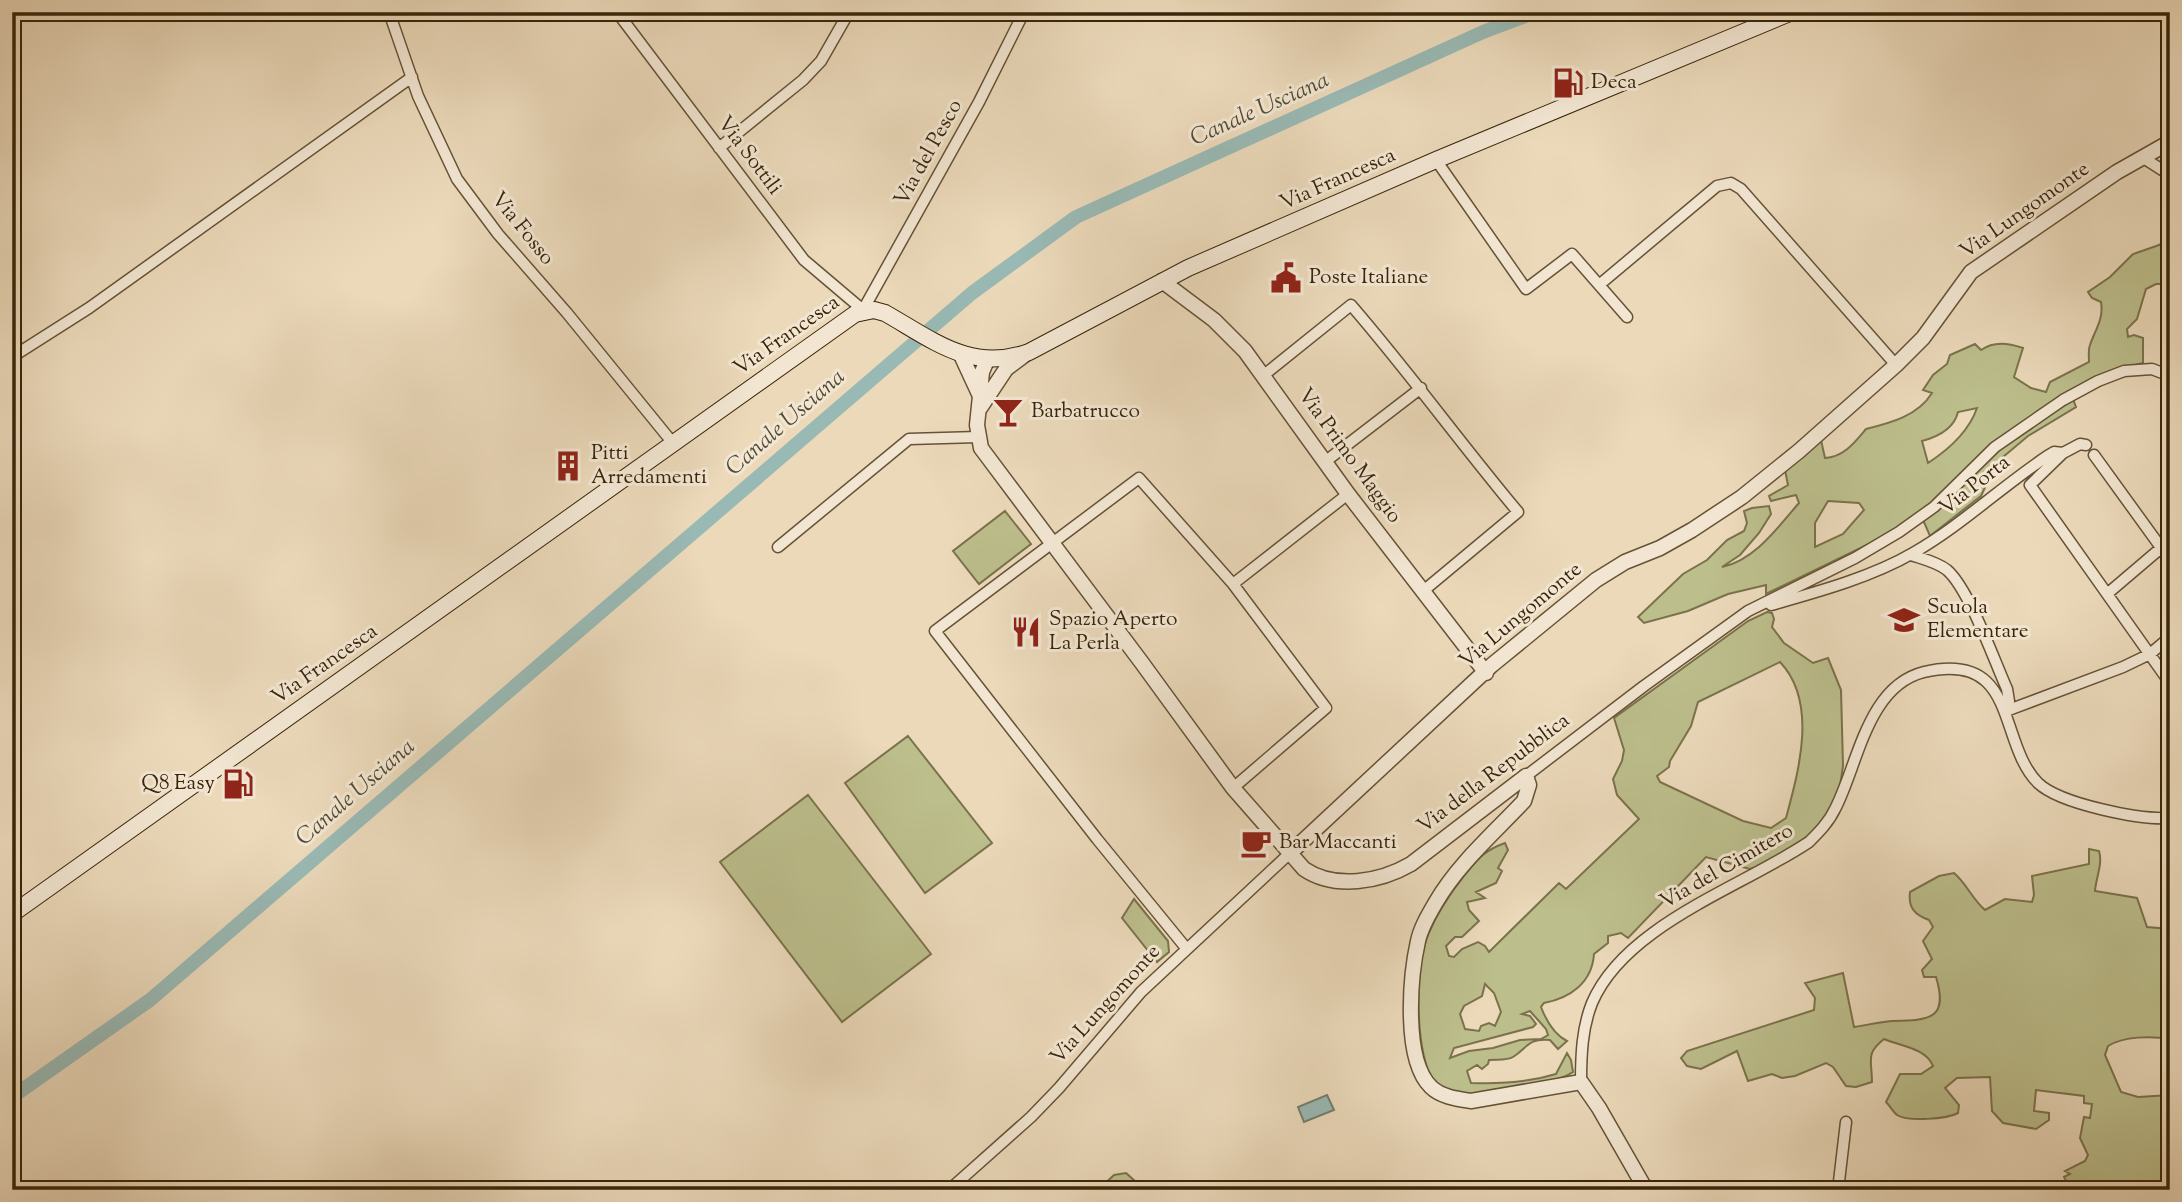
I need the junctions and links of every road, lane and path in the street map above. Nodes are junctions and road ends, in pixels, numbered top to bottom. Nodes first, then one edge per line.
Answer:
1 (389, 12) edge
2 (617, 12) edge
3 (849, 12) edge
4 (1024, 12) edge
5 (1792, 12) edge
6 (412, 77) junction
7 (2170, 142) edge
8 (719, 148) junction
9 (2142, 157) junction
10 (1436, 160) junction
11 (2170, 175) edge
12 (1162, 281) junction
13 (1599, 285) junction
14 (863, 310) junction
15 (1627, 317) dead end
16 (1029, 352) junction
17 (961, 355) junction
18 (13, 356) edge
19 (987, 360) junction
20 (1896, 365) junction
21 (1264, 375) junction
22 (2170, 376) edge
23 (1421, 388) junction
24 (983, 399) junction
25 (978, 437) junction
26 (672, 442) junction
27 (2086, 445) dead end
28 (2063, 453) junction
29 (2094, 456) dead end
30 (1326, 461) junction
31 (1349, 494) junction
32 (1051, 544) junction
33 (778, 547) dead end
34 (2161, 548) junction
35 (1911, 555) junction
36 (2170, 560) edge
37 (1233, 584) junction
38 (1422, 592) junction
39 (2107, 594) junction
40 (1748, 611) junction
41 (2170, 637) edge
42 (2150, 654) junction
43 (1489, 669) junction
44 (2168, 680) edge
45 (2006, 711) junction
46 (1526, 776) junction
47 (1233, 788) junction
48 (2170, 818) edge
49 (1289, 854) junction
50 (12, 914) edge
51 (1186, 948) junction
52 (1581, 1082) junction
53 (1846, 1122) dead end
54 (949, 1190) edge
55 (1646, 1190) edge
56 (1838, 1190) edge

1 - 6 street, Via Fosso
2 - 8 street, Via Sottili
3 - 8 street
4 - 14 street, Via del Pesco
5 - 10 main road, Via Francesca
6 - 18 street
6 - 26 street, Via Fosso
7 - 9 street, Via Lungomonte
8 - 14 street, Via Sottili
9 - 11 street
9 - 20 street, Via Lungomonte
10 - 12 main road, Via Francesca
10 - 13 street
12 - 16 main road, Via Francesca
12 - 21 street, Via Primo Maggio
13 - 15 street
13 - 20 street
14 - 17 main road, Via Francesca
14 - 26 main road, Via Francesca
16 - 19 main road, Via Francesca
16 - 24 street
17 - 19 main road, Via Francesca
17 - 24 street
19 - 24 street
20 - 43 street, Via Lungomonte
21 - 23 street
21 - 30 street, Via Primo Maggio
22 - 40 street, Via della Repubblica
23 - 30 street
23 - 38 street
24 - 25 street
25 - 32 street, Via della Repubblica
25 - 33 street
26 - 50 main road, Via Francesca
27 - 28 street, Via Porta
28 - 35 street, Via Porta
28 - 39 street, Via Porta
29 - 34 street
30 - 31 street, Via Primo Maggio
31 - 37 street
31 - 38 street, Via Primo Maggio
32 - 37 street
32 - 47 street, Via della Repubblica
32 - 51 street
34 - 36 street
34 - 39 street
35 - 40 street, Via della Repubblica
35 - 45 street
37 - 47 street
38 - 43 street, Via Primo Maggio
39 - 42 street
40 - 46 street, Via della Repubblica
41 - 42 street
42 - 44 street
42 - 45 street
43 - 49 street, Via Lungomonte
45 - 48 street
45 - 52 street, Via del Cimitero
46 - 49 street, Via della Repubblica
46 - 52 street
47 - 49 street, Via della Repubblica
49 - 51 street, Via Lungomonte
51 - 54 street, Via Lungomonte
52 - 55 street
53 - 56 street

